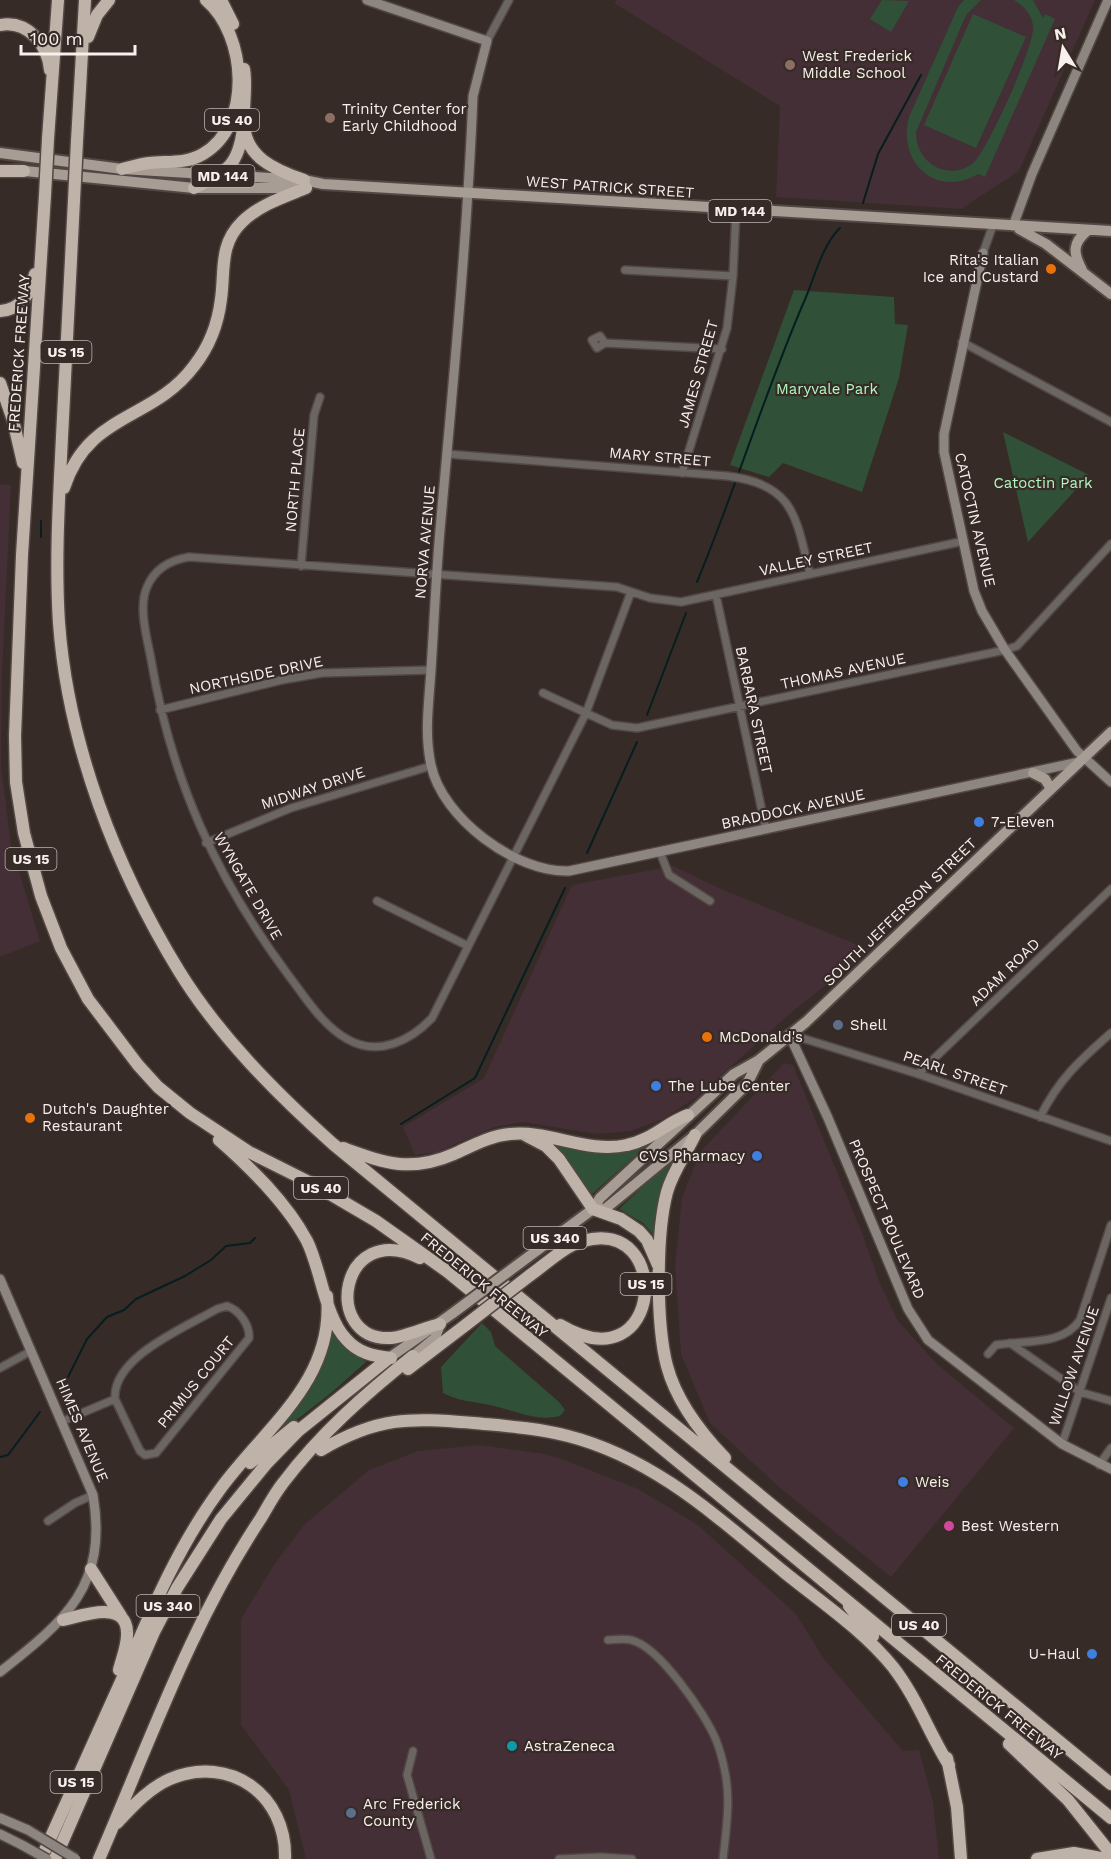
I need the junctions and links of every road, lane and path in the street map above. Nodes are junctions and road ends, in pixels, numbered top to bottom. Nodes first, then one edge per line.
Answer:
1 (58, 0) edge
2 (86, 0) edge
3 (109, 0) edge
4 (206, 0) edge
5 (221, 0) edge
6 (367, 0) edge
7 (509, 0) edge
8 (1108, 0) edge
9 (0, 25) edge
10 (487, 41) junction
11 (80, 89) junction
12 (52, 93) junction
13 (243, 124) junction
14 (0, 153) edge
15 (122, 169) junction
16 (0, 170) edge
17 (24, 171) joint
18 (219, 176) junction
19 (305, 184) junction
20 (194, 188) junction
21 (468, 193) junction
22 (736, 210) junction
23 (993, 225) junction
24 (1013, 226) junction
25 (1088, 230) junction
26 (1111, 231) edge
27 (984, 253) joint
28 (40, 256) junction
29 (625, 270) dead end
30 (1084, 274) junction
31 (733, 276) junction
32 (1111, 294) edge
33 (0, 311) edge
34 (962, 342) junction
35 (604, 344) dead end
36 (722, 349) junction
37 (0, 383) edge
38 (321, 397) dead end
39 (1111, 422) edge
40 (447, 454) junction
41 (682, 473) junction
42 (59, 504) junction
43 (964, 541) junction
44 (1111, 544) edge
45 (22, 555) junction
46 (301, 566) junction
47 (436, 574) junction
48 (810, 574) junction
49 (631, 592) junction
50 (716, 595) junction
51 (674, 602) joint
52 (1005, 650) junction
53 (431, 670) junction
54 (543, 693) dead end
55 (740, 706) junction
56 (160, 710) junction
57 (586, 713) junction
58 (1111, 732) edge
59 (1082, 760) junction
60 (431, 766) junction
61 (1033, 774) junction
62 (1111, 782) edge
63 (1051, 789) junction
64 (766, 830) junction
65 (206, 843) junction
66 (660, 852) junction
67 (514, 857) junction
68 (1111, 890) edge
69 (377, 901) dead end
70 (710, 901) dead end
71 (468, 946) junction
72 (1111, 1033) edge
73 (789, 1034) junction
74 (759, 1060) junction
75 (918, 1074) junction
76 (189, 1113) junction
77 (688, 1115) junction
78 (1041, 1117) junction
79 (520, 1133) junction
80 (695, 1135) junction
81 (1111, 1141) edge
82 (333, 1144) junction
83 (593, 1209) junction
84 (1111, 1225) edge
85 (659, 1269) junction
86 (448, 1272) junction
87 (0, 1279) edge
88 (327, 1296) junction
89 (1111, 1298) edge
90 (535, 1312) junction
91 (440, 1324) junction
92 (1010, 1343) junction
93 (31, 1351) junction
94 (988, 1354) dead end
95 (413, 1356) junction
96 (389, 1358) junction
97 (0, 1368) edge
98 (1080, 1392) junction
99 (343, 1394) junction
100 (116, 1400) junction
101 (1111, 1401) edge
102 (63, 1421) junction
103 (1062, 1444) junction
104 (1111, 1448) edge
105 (321, 1450) junction
106 (1099, 1465) junction
107 (1111, 1469) edge
108 (221, 1488) junction
109 (93, 1494) junction
110 (762, 1496) junction
111 (274, 1498) junction
112 (48, 1521) dead end
113 (91, 1569) junction
114 (844, 1597) junction
115 (63, 1620) junction
116 (124, 1621) junction
117 (608, 1640) dead end
118 (907, 1650) junction
119 (0, 1672) edge
120 (110, 1705) junction
121 (412, 1751) dead end
122 (1076, 1755) junction
123 (949, 1765) junction
124 (1111, 1779) edge
125 (1111, 1784) edge
126 (0, 1818) edge
127 (1111, 1818) edge
128 (112, 1828) junction
129 (0, 1834) edge
130 (1111, 1854) edge
131 (1101, 1857) edge
132 (41, 1859) edge
133 (47, 1859) edge
134 (55, 1859) edge
135 (76, 1859) edge
136 (99, 1859) edge
137 (285, 1859) edge
138 (430, 1859) edge
139 (559, 1859) edge
140 (632, 1859) edge
141 (723, 1859) edge
142 (961, 1859) edge
143 (1037, 1859) edge

1 - 12 highway, FREDERICK FREEWAY / US 15
2 - 11 highway, FREDERICK FREEWAY / US 15
3 - 11 highway
4 - 15 highway, US 40
5 - 13 highway
6 - 10 street
7 - 10 street
8 - 24 street
9 - 12 highway
10 - 21 street, NORVA AVENUE
11 - 42 highway, FREDERICK FREEWAY / US 15, bridge
12 - 28 highway, FREDERICK FREEWAY / US 15, bridge
13 - 18 highway
13 - 19 highway
14 - 15 main road, WEST PATRICK STREET / US 40
15 - 18 main road, WEST PATRICK STREET / MD 144
16 - 17 highway
17 - 20 main road, WEST PATRICK STREET / MD 144
18 - 19 main road, WEST PATRICK STREET / MD 144
18 - 20 highway
19 - 20 main road, WEST PATRICK STREET / MD 144
19 - 21 main road, WEST PATRICK STREET / MD 144
19 - 42 highway
21 - 22 main road, WEST PATRICK STREET / MD 144
21 - 40 street, NORVA AVENUE
22 - 23 main road, WEST PATRICK STREET / MD 144
22 - 31 street, JAMES STREET
23 - 24 main road, WEST PATRICK STREET / MD 144
23 - 27 street, CATOCTIN AVENUE
24 - 25 main road, WEST PATRICK STREET / MD 144
24 - 30 main road, MD 144
25 - 26 main road, WEST PATRICK STREET / MD 144
25 - 30 main road
27 - 34 street, CATOCTIN AVENUE
28 - 33 highway
28 - 45 highway, FREDERICK FREEWAY / US 15
29 - 31 street
30 - 32 main road, MD 144
31 - 36 street, JAMES STREET
34 - 39 street
34 - 43 street, CATOCTIN AVENUE
35 - 36 street
36 - 41 street, JAMES STREET
37 - 45 highway
38 - 46 street, NORTH PLACE
40 - 41 street, MARY STREET
40 - 47 street, NORVA AVENUE
41 - 48 street, MARY STREET
42 - 82 highway, FREDERICK FREEWAY / US 15
43 - 48 street, VALLEY STREET
43 - 52 street, CATOCTIN AVENUE
44 - 52 street, THOMAS AVENUE
45 - 76 highway, FREDERICK FREEWAY / US 15
46 - 47 street, WYNGATE DRIVE
46 - 56 street, WYNGATE DRIVE
47 - 49 street, WYNGATE DRIVE
47 - 53 street, NORVA AVENUE
48 - 50 street, VALLEY STREET
49 - 51 street, WYNGATE DRIVE
49 - 57 street, WYNGATE DRIVE
50 - 51 street, VALLEY STREET
50 - 55 street, BARBARA STREET
52 - 55 street, THOMAS AVENUE
52 - 59 street, CATOCTIN AVENUE
53 - 56 street, NORTHSIDE DRIVE
53 - 60 street, NORVA AVENUE
54 - 57 street, THOMAS AVENUE
55 - 57 street, THOMAS AVENUE
55 - 64 street, BARBARA STREET
56 - 65 street, WYNGATE DRIVE
57 - 67 street, WYNGATE DRIVE
58 - 59 main road, SOUTH JEFFERSON STREET
59 - 61 street, BRADDOCK AVENUE
59 - 62 street, CATOCTIN AVENUE
59 - 63 main road, SOUTH JEFFERSON STREET
60 - 65 street, MIDWAY DRIVE
60 - 67 street, NORVA AVENUE
61 - 63 main road
61 - 64 street, BRADDOCK AVENUE
63 - 73 main road, SOUTH JEFFERSON STREET
64 - 66 street, BRADDOCK AVENUE
65 - 71 street, WYNGATE DRIVE
66 - 67 street, BRADDOCK AVENUE
66 - 70 street
67 - 71 street, WYNGATE DRIVE
68 - 75 street, ADAM ROAD
69 - 71 street
72 - 78 street
73 - 74 main road, SOUTH JEFFERSON STREET
73 - 75 street, PEARL STREET
73 - 103 street, PROSPECT BOULEVARD
74 - 77 main road, SOUTH JEFFERSON STREET
74 - 80 main road, SOUTH JEFFERSON STREET
75 - 78 street, PEARL STREET
76 - 86 highway, FREDERICK FREEWAY / US 40
76 - 88 highway, US 15
77 - 79 highway
77 - 83 main road, SOUTH JEFFERSON STREET
78 - 81 street, PEARL STREET
79 - 82 highway
79 - 83 highway
80 - 83 main road, SOUTH JEFFERSON STREET
80 - 85 highway
82 - 90 highway, FREDERICK FREEWAY / US 15
83 - 85 highway
83 - 91 main road, SOUTH JEFFERSON STREET / US 340, bridge
84 - 92 street
85 - 110 highway
86 - 91 highway
86 - 114 highway, FREDERICK FREEWAY / US 40
87 - 93 street, HIMES AVENUE
88 - 96 highway
88 - 108 highway, US 15
89 - 98 street, WILLOW AVENUE
90 - 105 highway, US 15, bridge
90 - 110 highway, FREDERICK FREEWAY / US 40
91 - 95 main road, SOUTH JEFFERSON STREET
91 - 96 main road, US 340
92 - 94 street
92 - 98 street
93 - 97 street
93 - 102 street, HIMES AVENUE
95 - 96 highway
95 - 111 highway
96 - 99 highway, US 340
98 - 101 street
98 - 103 street, WILLOW AVENUE
99 - 108 highway
99 - 134 highway, US 340
100 - 100 street, PRIMUS COURT
100 - 102 street
102 - 109 street, HIMES AVENUE
103 - 106 street, PROSPECT BOULEVARD
104 - 106 street
105 - 111 highway, US 15
105 - 123 highway
106 - 107 street, PROSPECT BOULEVARD
108 - 120 highway, US 15
109 - 112 street
109 - 113 street, HIMES AVENUE
110 - 122 highway, FREDERICK FREEWAY / US 40
111 - 128 highway, US 15
113 - 115 street, HIMES AVENUE
113 - 116 highway
114 - 118 highway, FREDERICK FREEWAY / US 40
114 - 123 highway
115 - 116 highway
115 - 119 street, HIMES AVENUE
116 - 120 highway
117 - 141 street
118 - 127 highway, FREDERICK FREEWAY
118 - 130 highway, US 40
120 - 132 highway, US 15
121 - 138 street
122 - 124 highway, US 40
122 - 125 highway, FREDERICK FREEWAY
123 - 142 highway
126 - 135 street, bridge
128 - 136 highway, US 15
128 - 137 highway
129 - 133 street, bridge
131 - 143 highway
139 - 140 street

